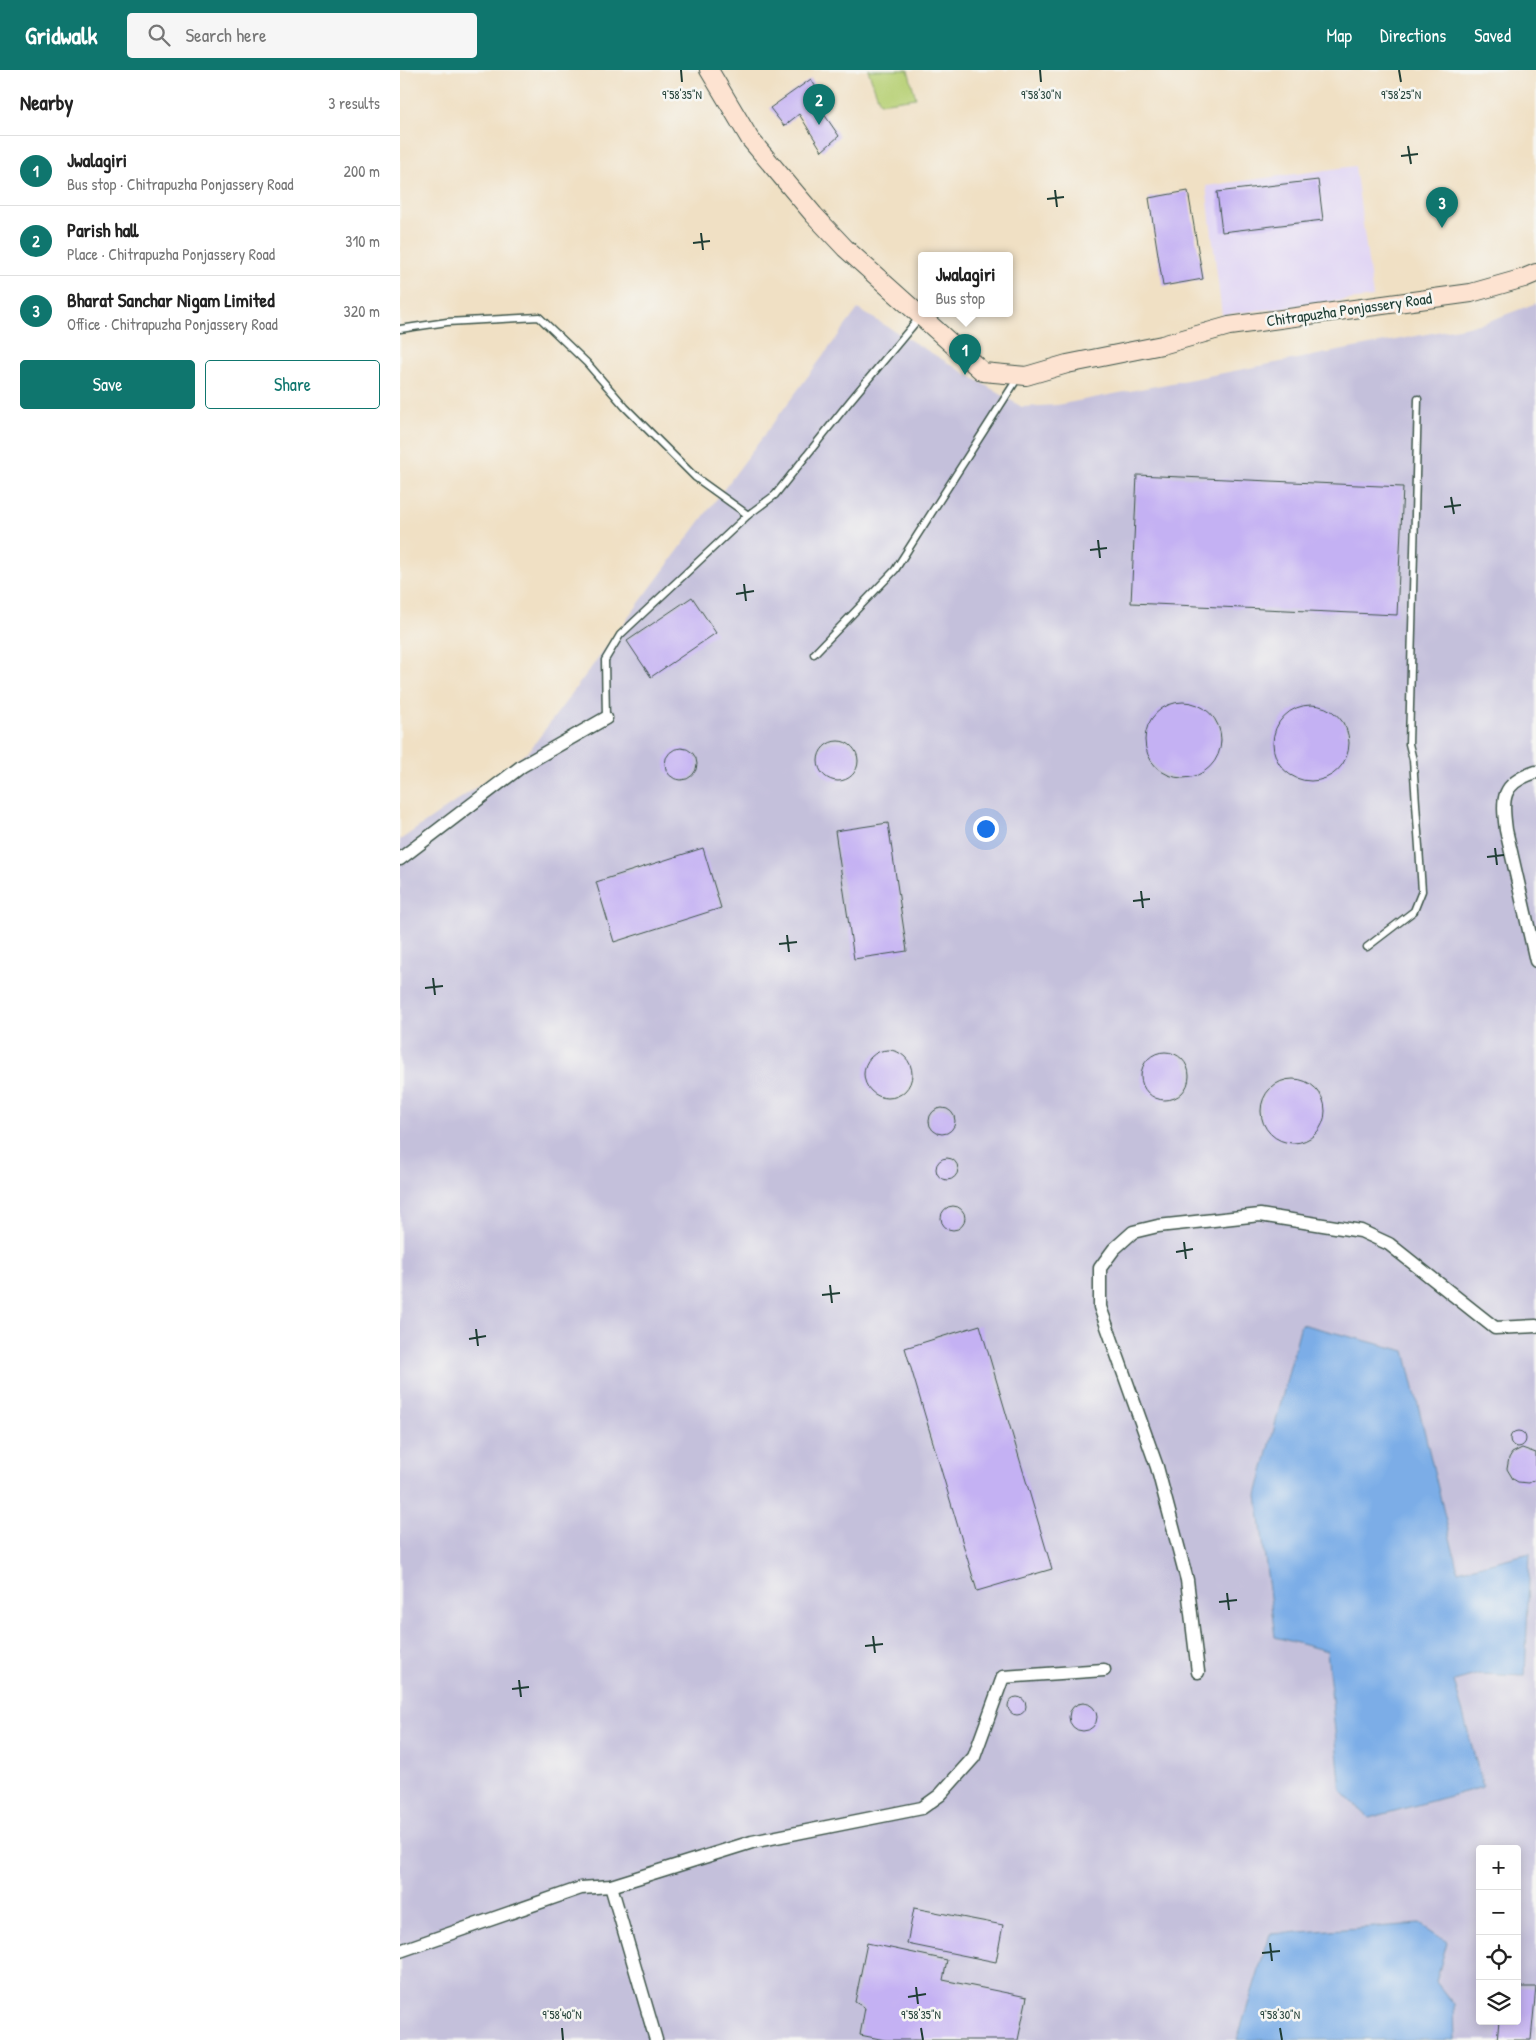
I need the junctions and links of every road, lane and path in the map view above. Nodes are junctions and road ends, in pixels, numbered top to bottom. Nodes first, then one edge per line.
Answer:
1 (709, 70) edge
2 (1536, 273) edge
3 (918, 313) edge
4 (920, 317) edge
5 (922, 317) edge
6 (400, 329) edge
7 (1019, 375) junction
8 (1418, 399) dead end
9 (748, 515) junction
10 (814, 654) dead end
11 (606, 718) joint
12 (1536, 772) edge
13 (400, 859) edge
14 (1367, 947) dead end
15 (1536, 961) edge
16 (1536, 1326) edge
17 (1104, 1670) dead end
18 (1198, 1672) dead end
19 (611, 1886) junction
20 (400, 1951) edge
21 (656, 2040) edge

1 - 3 main road
2 - 7 main road, Chitrapuzha Ponjassery Road
4 - 9 lane
5 - 7 main road
6 - 9 lane
7 - 10 lane
8 - 14 lane
9 - 11 lane
11 - 13 street
12 - 15 street
16 - 18 street
17 - 19 street
19 - 20 street
19 - 21 street

